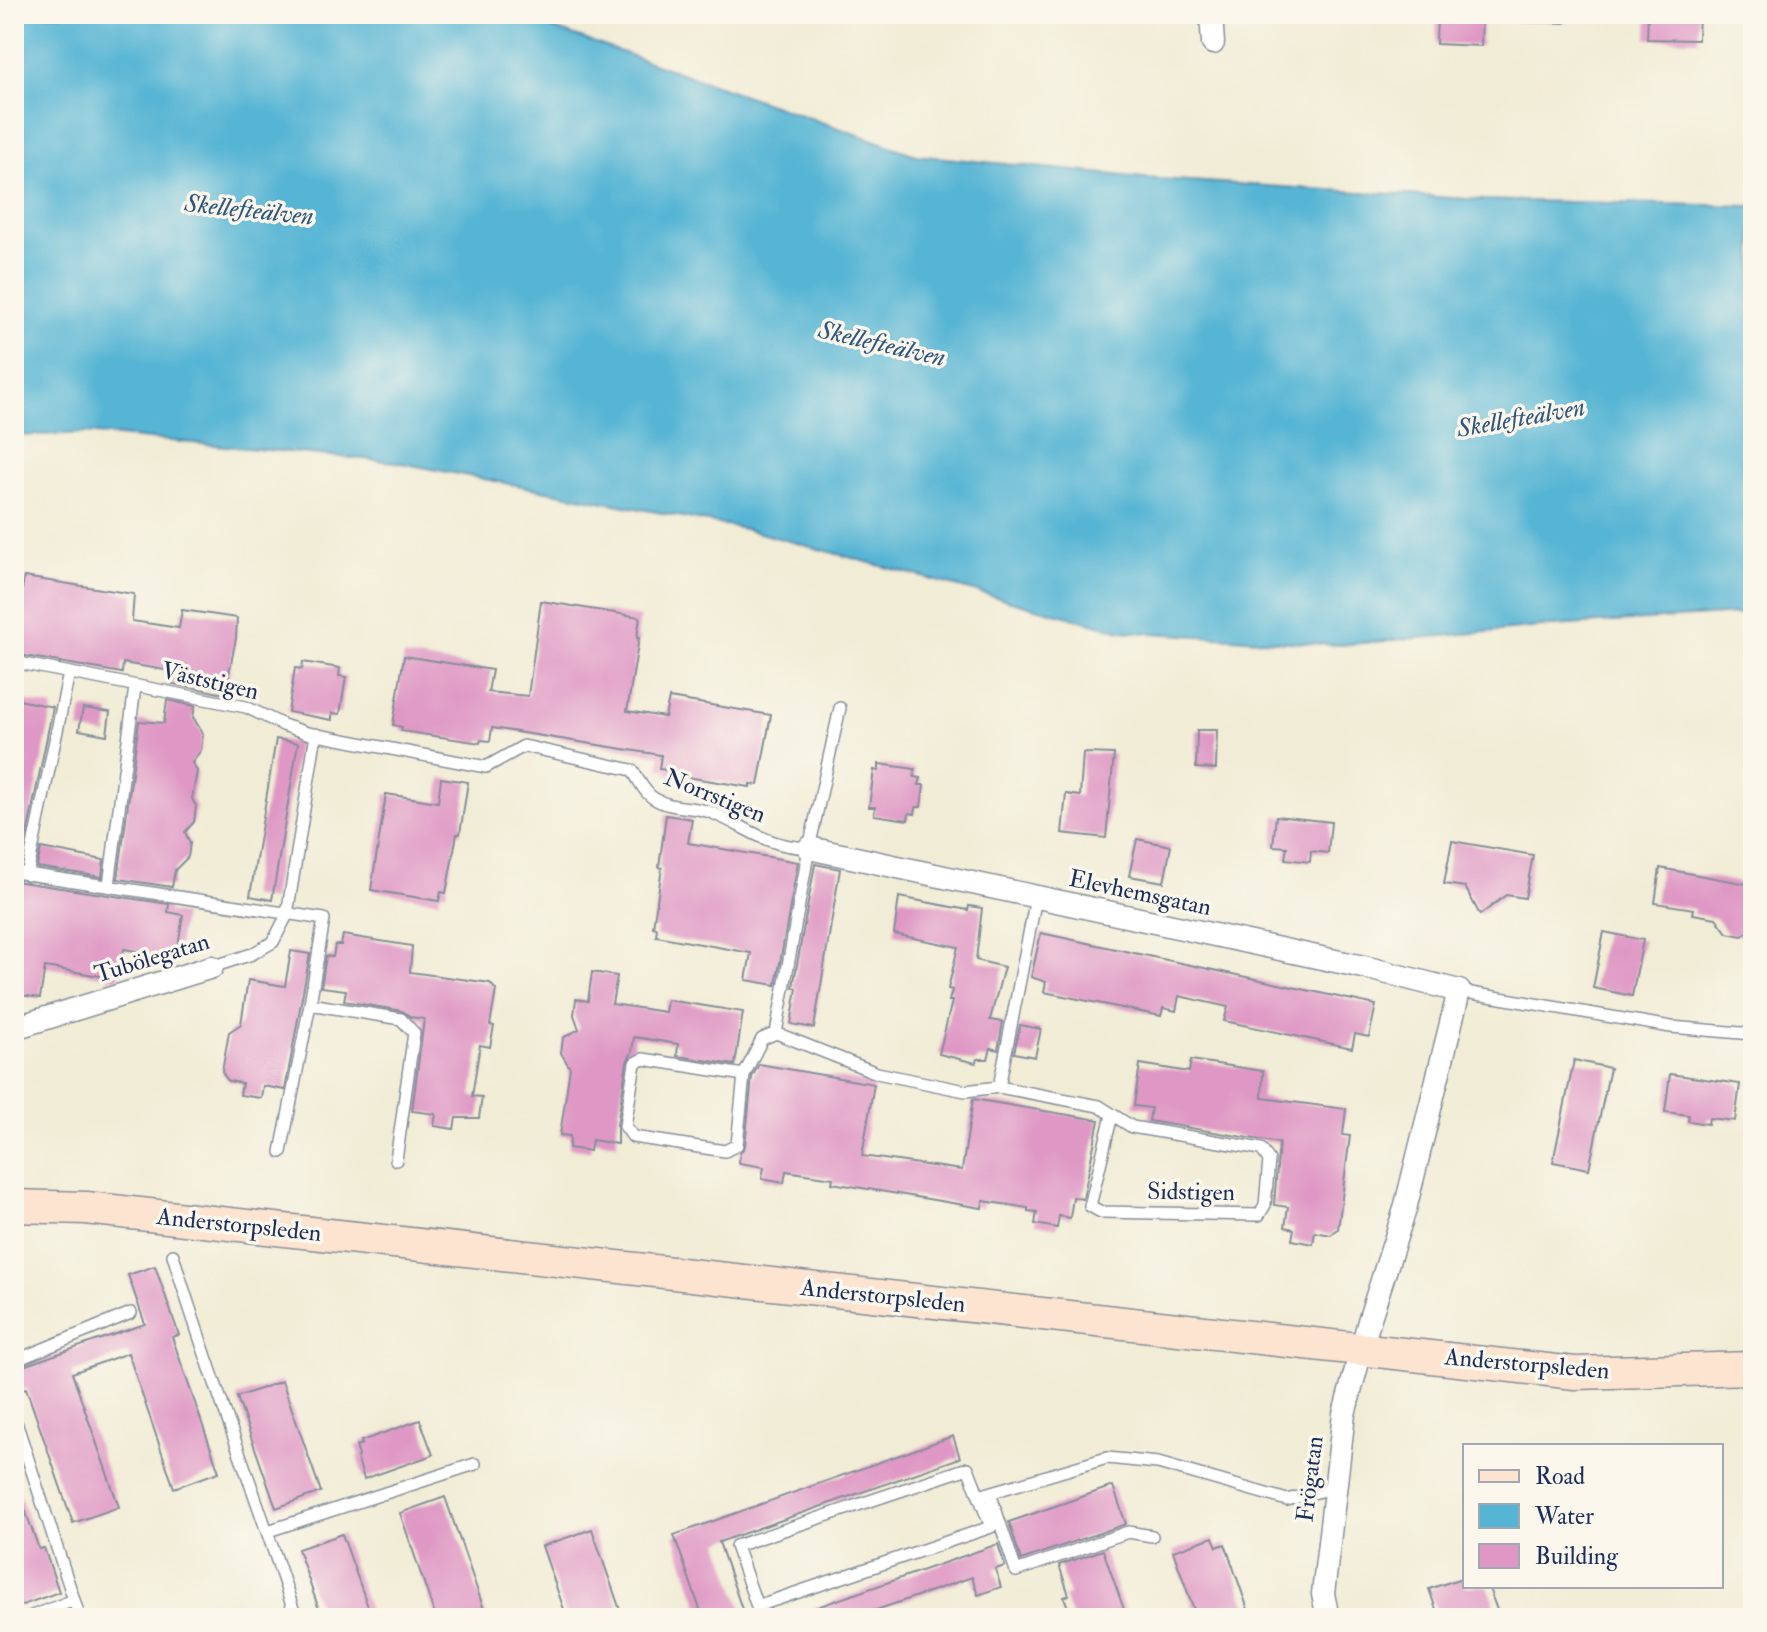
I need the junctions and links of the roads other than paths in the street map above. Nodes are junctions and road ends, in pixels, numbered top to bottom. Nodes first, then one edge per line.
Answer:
1 (1211, 14) edge
2 (1564, 14) edge
3 (1515, 16) edge
4 (1213, 43) dead end
5 (14, 662) edge
6 (69, 673) junction
7 (135, 687) junction
8 (840, 708) dead end
9 (316, 734) junction
10 (339, 737) joint
11 (809, 848) junction
12 (14, 872) edge
13 (27, 875) junction
14 (109, 885) junction
15 (1036, 898) junction
16 (287, 915) junction
17 (212, 967) joint
18 (1459, 991) junction
19 (310, 1004) junction
20 (14, 1028) edge
21 (776, 1033) junction
22 (1753, 1034) edge
23 (744, 1075) junction
24 (999, 1087) junction
25 (1112, 1115) junction
26 (281, 1152) dead end
27 (396, 1160) dead end
28 (14, 1206) edge
29 (173, 1255) dead end
30 (131, 1313) dead end
31 (1361, 1349) junction
32 (14, 1361) edge
33 (1753, 1368) edge
34 (14, 1416) edge
35 (475, 1464) dead end
36 (1335, 1487) junction
37 (984, 1494) junction
38 (268, 1531) junction
39 (1152, 1536) dead end
40 (74, 1600) junction
41 (759, 1612) edge
42 (27, 1618) edge
43 (80, 1618) edge
44 (296, 1618) edge
45 (1328, 1618) edge

1 - 4 street
2 - 3 lane
5 - 6 lane, Väststigen
6 - 7 lane, Väststigen
6 - 13 lane
7 - 9 lane, Väststigen
7 - 14 lane
8 - 11 lane
9 - 10 lane, Väststigen
9 - 16 lane
10 - 11 lane, Norrstigen
11 - 15 street, Elevhemsgatan
11 - 21 lane
12 - 13 lane
13 - 14 lane
14 - 16 lane
15 - 18 street, Elevhemsgatan
15 - 24 lane
16 - 17 lane, Tubölegatan
16 - 19 lane
17 - 20 street, Tubölegatan
18 - 22 lane, Elevhemsgatan
18 - 31 street
19 - 26 lane
19 - 27 lane
21 - 23 lane
21 - 24 lane, Sidstigen
23 - 23 lane
24 - 25 lane, Sidstigen
25 - 25 lane, Sidstigen
28 - 31 main road, Anderstorpsleden
29 - 38 lane
30 - 32 lane
31 - 33 main road, Anderstorpsleden
31 - 36 street, Frögatan
34 - 40 lane
35 - 38 lane
36 - 37 lane
36 - 45 street, Frögatan
37 - 39 lane
37 - 41 lane
37 - 41 lane
38 - 44 lane
40 - 42 lane
40 - 43 lane

